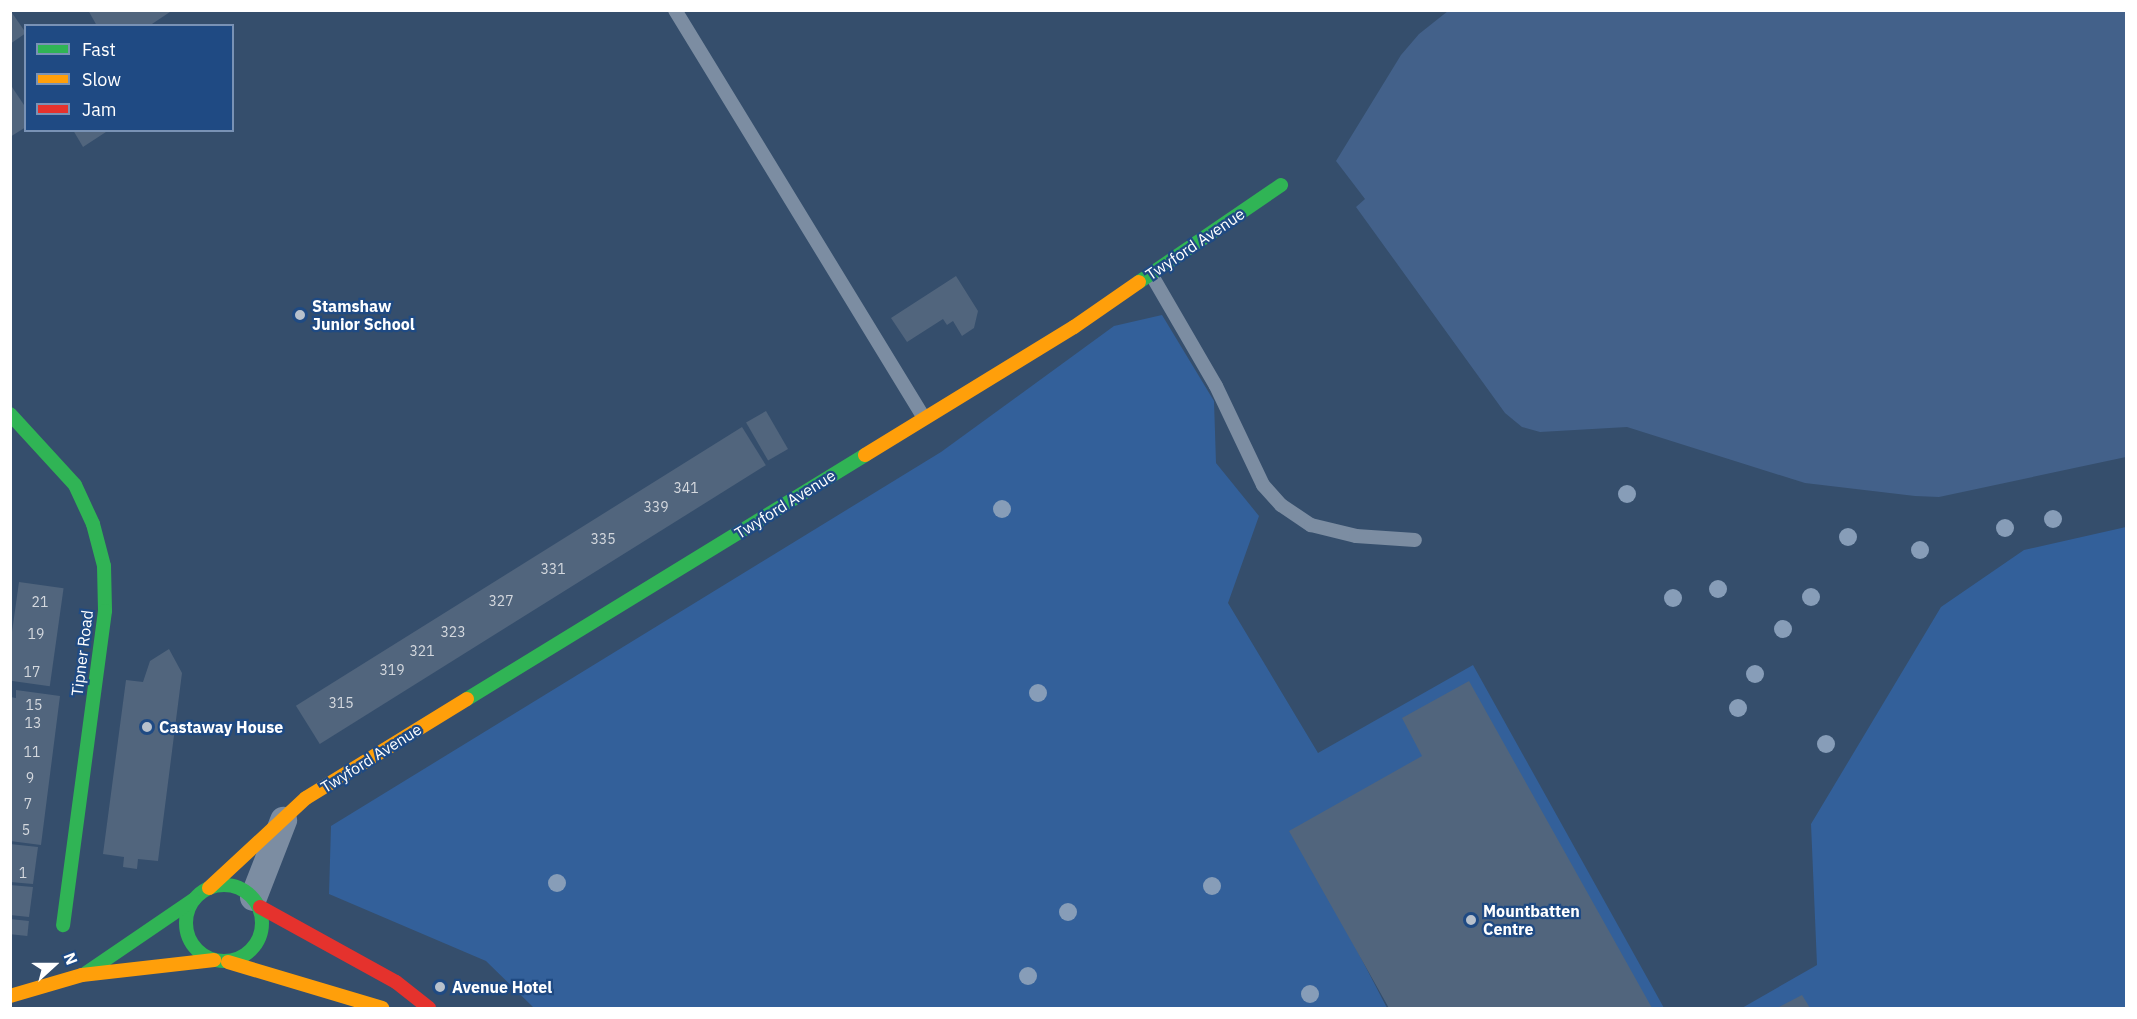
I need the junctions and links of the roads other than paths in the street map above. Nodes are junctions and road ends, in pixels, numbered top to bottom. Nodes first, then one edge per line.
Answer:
1 (675, 10) edge
2 (1281, 185) dead end
3 (1151, 274) junction
4 (10, 414) edge
5 (924, 418) junction
6 (1415, 540) dead end
7 (284, 817) junction
8 (209, 888) junction
9 (193, 900) junction
10 (256, 902) junction
11 (63, 925) dead end
12 (214, 960) junction
13 (228, 962) junction
14 (82, 975) junction
15 (10, 996) edge
16 (382, 1008) edge
17 (429, 1008) edge

1 - 5 lane
2 - 3 street, Twyford Avenue
3 - 5 street, Twyford Avenue
3 - 6 lane
4 - 11 street, Tipner Road
5 - 7 street, Twyford Avenue
7 - 8 street, Twyford Avenue
7 - 10 street, Twyford Avenue
8 - 9 street
8 - 10 street
9 - 12 street
9 - 14 street
10 - 13 street
10 - 17 street
12 - 13 street
12 - 14 street
13 - 16 street
14 - 15 street

